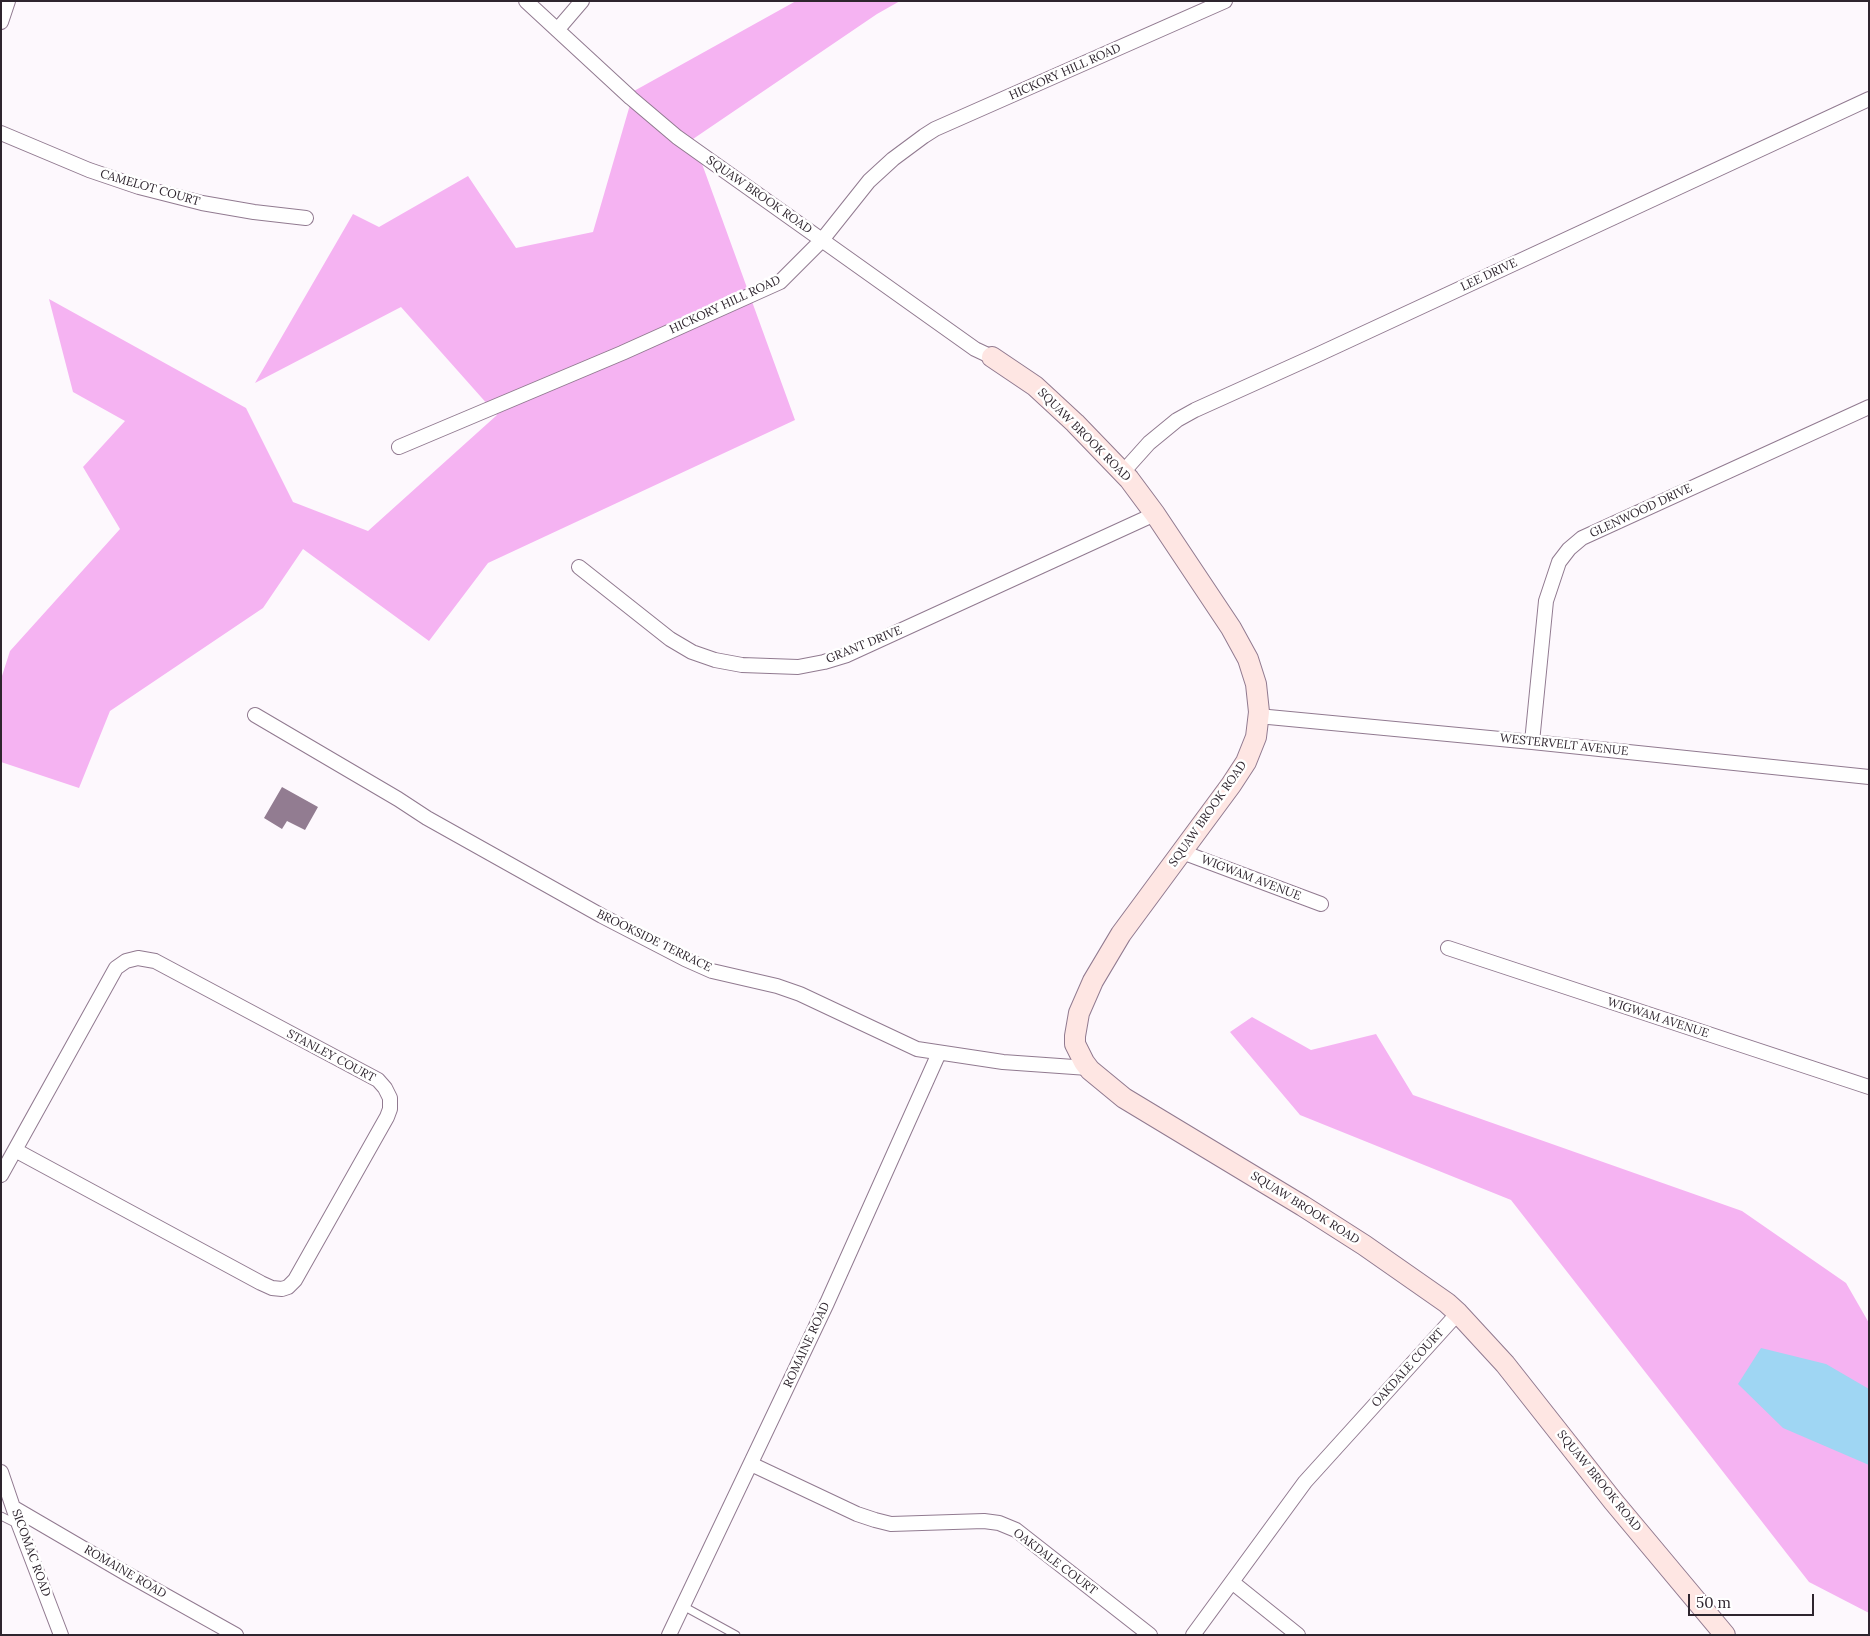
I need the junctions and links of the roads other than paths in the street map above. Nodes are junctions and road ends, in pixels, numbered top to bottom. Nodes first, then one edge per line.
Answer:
1 (8, 1) edge
2 (526, 1) edge
3 (582, 1) edge
4 (1225, 1) edge
5 (1, 22) edge
6 (558, 29) junction
7 (1869, 99) edge
8 (1, 133) edge
9 (306, 218) dead end
10 (822, 240) junction
11 (992, 357) joint
12 (1869, 407) edge
13 (400, 447) dead end
14 (1123, 472) junction
15 (1155, 514) junction
16 (579, 568) dead end
17 (255, 715) dead end
18 (1258, 716) junction
19 (1532, 742) junction
20 (1869, 777) edge
21 (1182, 852) junction
22 (1321, 904) dead end
23 (1448, 948) dead end
24 (939, 1053) junction
25 (1088, 1068) junction
26 (1869, 1087) edge
27 (15, 1150) junction
28 (1, 1175) edge
29 (1458, 1313) junction
30 (751, 1464) junction
31 (1, 1472) edge
32 (14, 1508) junction
33 (1, 1516) edge
34 (19, 1525) junction
35 (1232, 1582) junction
36 (684, 1606) junction
37 (61, 1635) edge
38 (236, 1635) edge
39 (670, 1635) edge
40 (736, 1635) edge
41 (1150, 1635) edge
42 (1193, 1635) edge
43 (1298, 1635) edge
44 (1725, 1635) edge

1 - 5 street
2 - 6 street, SQUAW BROOK ROAD
3 - 6 street
4 - 10 street, HICKORY HILL ROAD
6 - 10 street, SQUAW BROOK ROAD
7 - 14 street, LEE DRIVE
8 - 9 street, CAMELOT COURT
10 - 11 street, SQUAW BROOK ROAD
10 - 13 street, HICKORY HILL ROAD
11 - 14 street, SQUAW BROOK ROAD
12 - 19 street, GLENWOOD DRIVE
14 - 15 street, SQUAW BROOK ROAD
15 - 16 street, GRANT DRIVE
15 - 18 street, SQUAW BROOK ROAD
17 - 24 street, BROOKSIDE TERRACE
18 - 19 street, WESTERVELT AVENUE
18 - 21 street, SQUAW BROOK ROAD
19 - 20 street, WESTERVELT AVENUE
21 - 22 street, WIGWAM AVENUE
21 - 25 street, SQUAW BROOK ROAD
23 - 26 street, WIGWAM AVENUE
24 - 25 street, BROOKSIDE TERRACE
24 - 30 street, ROMAINE ROAD
25 - 29 street, SQUAW BROOK ROAD
27 - 27 street, STANLEY COURT
27 - 28 street, STANLEY COURT
29 - 35 street, OAKDALE COURT
29 - 44 street, SQUAW BROOK ROAD
30 - 36 street, ROMAINE ROAD
30 - 41 street, OAKDALE COURT
31 - 32 street, SICOMAC ROAD
32 - 34 street, SICOMAC ROAD
32 - 38 street, ROMAINE ROAD
33 - 34 lane
34 - 37 street, SICOMAC ROAD
35 - 42 street, OAKDALE COURT
35 - 43 street
36 - 39 street, ROMAINE ROAD
36 - 40 lane

